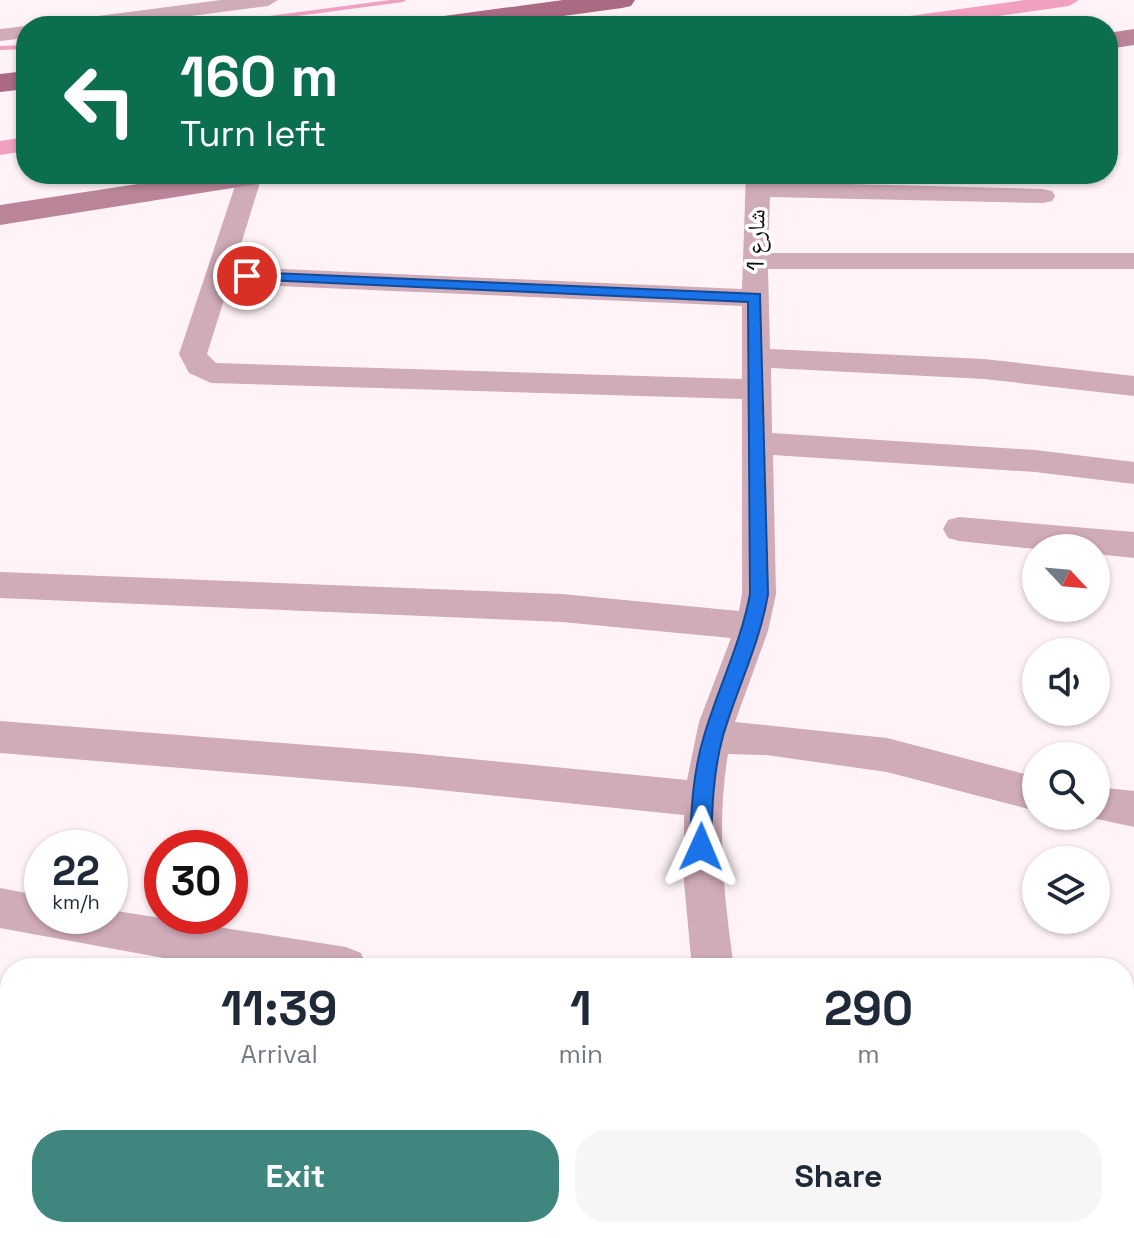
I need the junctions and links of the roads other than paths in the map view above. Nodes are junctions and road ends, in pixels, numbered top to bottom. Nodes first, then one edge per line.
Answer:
1 (268, 0) edge
2 (622, 0) edge
3 (144, 16) edge
4 (503, 16) edge
5 (199, 184) edge
6 (254, 184) edge
7 (758, 184) edge
8 (799, 184) edge
9 (1043, 196) dead end
10 (0, 215) edge
11 (755, 261) junction
12 (1134, 261) edge
13 (219, 275) junction
14 (755, 298) junction
15 (755, 374) junction
16 (1134, 386) edge
17 (756, 443) junction
18 (1134, 473) edge
19 (959, 529) dead end
20 (1134, 545) edge
21 (0, 585) edge
22 (752, 626) junction
23 (0, 737) edge
24 (713, 737) junction
25 (1022, 790) edge
26 (702, 799) junction
27 (1110, 806) edge
28 (1134, 809) edge
29 (0, 908) edge
30 (283, 958) edge
31 (711, 958) edge

1 - 3 street
2 - 4 main road
5 - 10 street
6 - 13 street
7 - 11 street, شارع 1
8 - 9 street
11 - 12 street
11 - 14 street, شارع 1
13 - 14 street
13 - 15 street
14 - 15 street, شارع 1
15 - 16 street
15 - 17 street, شارع 1
17 - 18 street
17 - 22 street, شارع 1
19 - 20 street
21 - 22 street
22 - 24 street, شارع 1
23 - 26 street
24 - 25 street
24 - 26 street, شارع 1
26 - 31 street, شارع 1
27 - 28 street
29 - 30 street

